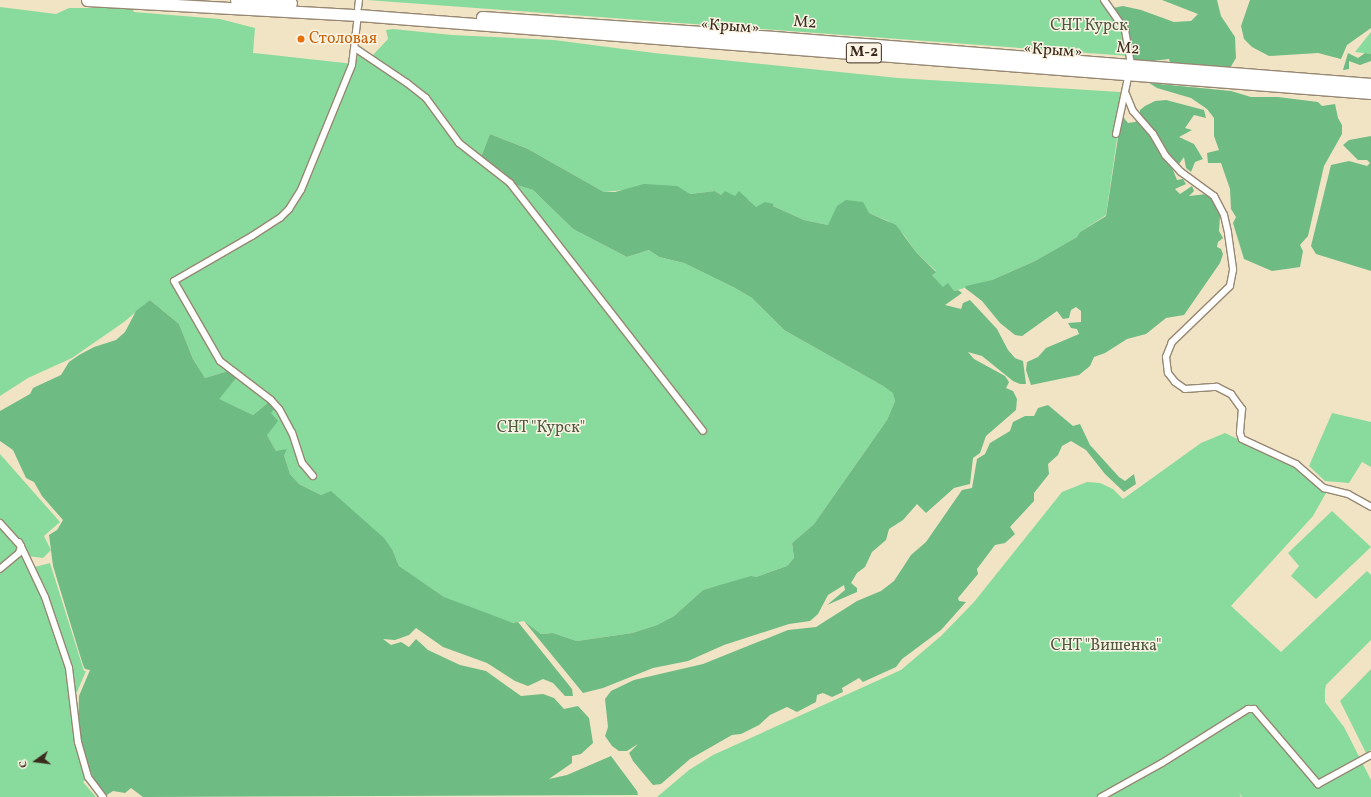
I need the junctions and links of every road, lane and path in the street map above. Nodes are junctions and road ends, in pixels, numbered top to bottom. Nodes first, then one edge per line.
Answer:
1 (87, 0) edge
2 (236, 0) edge
3 (1104, 0) edge
4 (358, 8) edge
5 (355, 48) junction
6 (1130, 69) junction
7 (1371, 84) edge
8 (1371, 93) edge
9 (1126, 94) junction
10 (1116, 134) dead end
11 (703, 431) dead end
12 (313, 476) dead end
13 (1371, 507) edge
14 (0, 523) edge
15 (19, 542) junction
16 (0, 569) edge
17 (1371, 755) edge
18 (102, 797) edge
19 (1101, 797) edge

1 - 4 highway, «Крым» / М-2
2 - 4 highway
3 - 6 street
4 - 5 street
4 - 6 highway, «Крым» / М-2
5 - 11 street
5 - 12 street
6 - 7 highway, М2
6 - 8 highway, «Крым» / М-2
6 - 9 street
9 - 10 street
9 - 13 street
14 - 15 street
15 - 16 street
15 - 18 street
17 - 19 street

